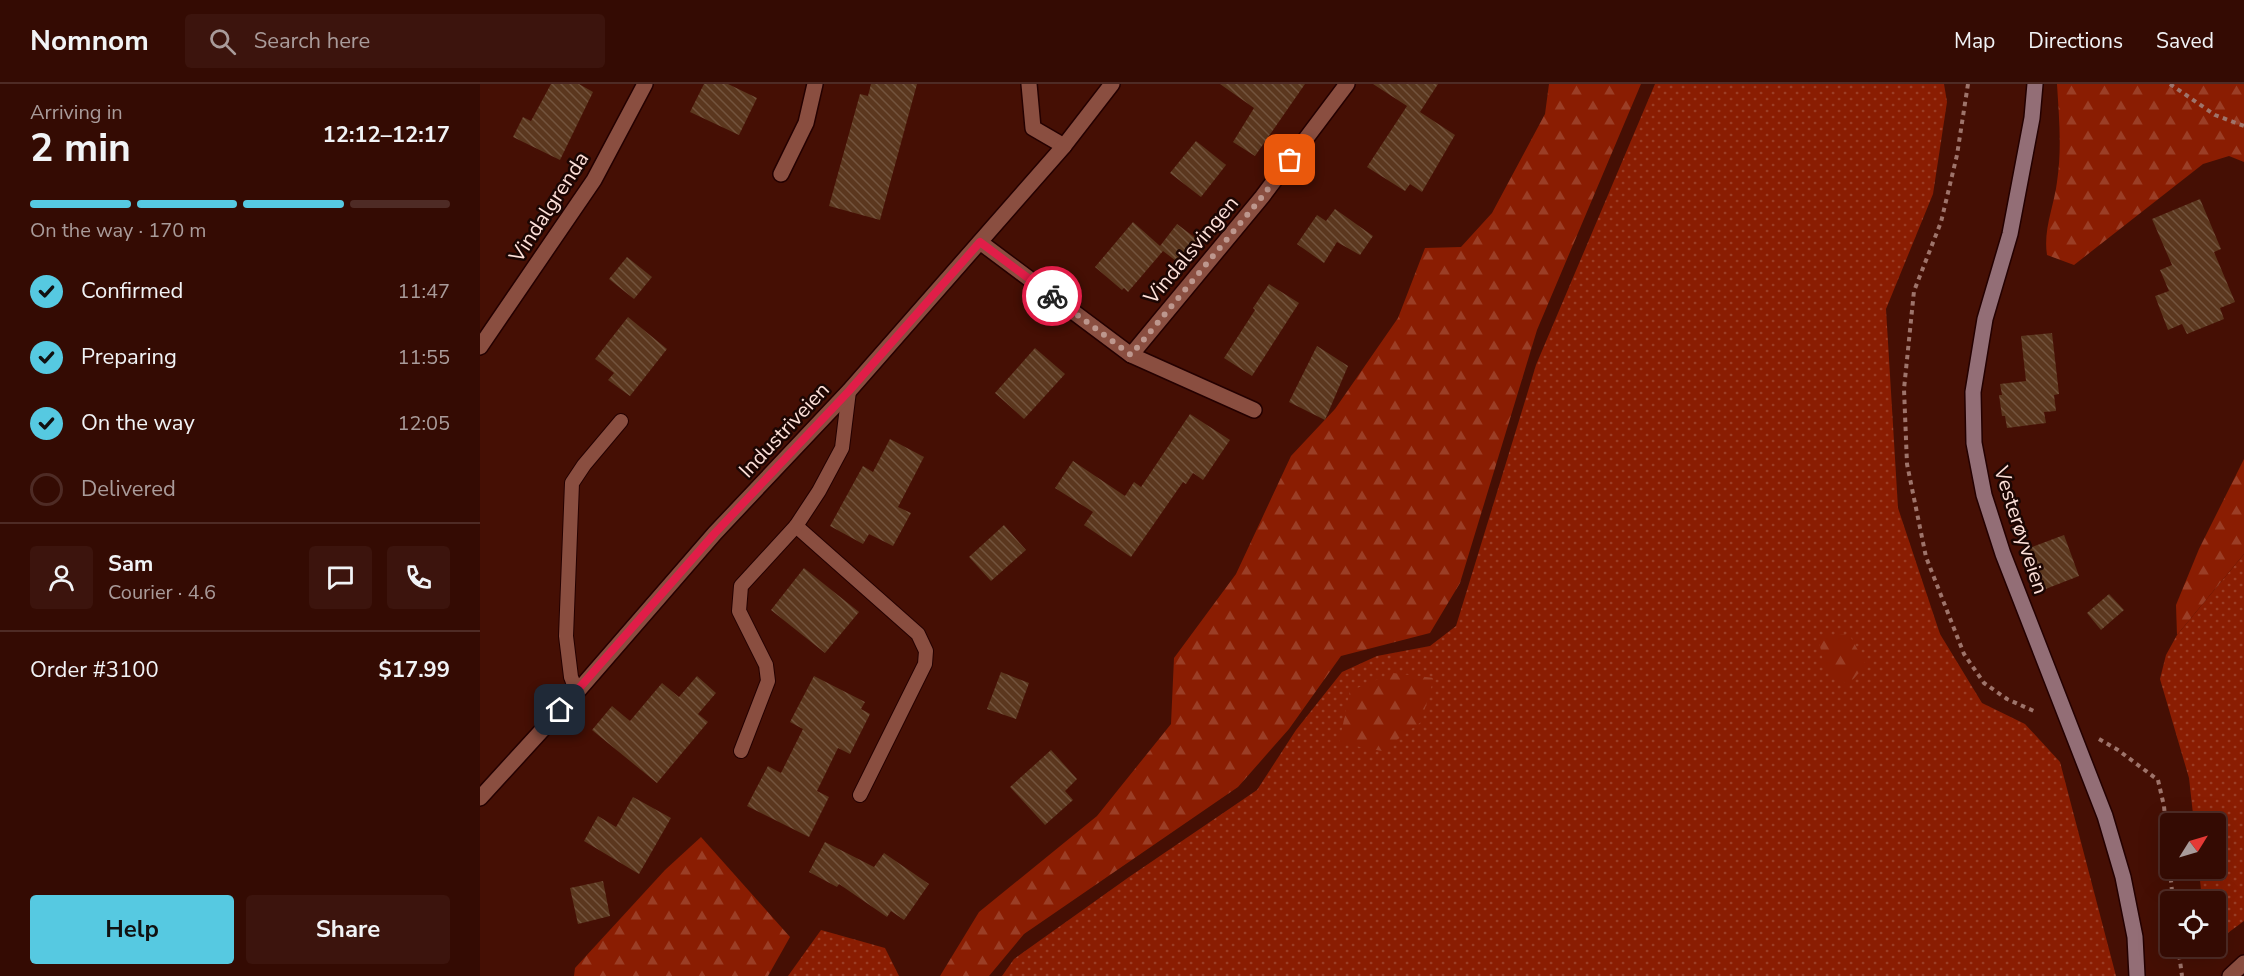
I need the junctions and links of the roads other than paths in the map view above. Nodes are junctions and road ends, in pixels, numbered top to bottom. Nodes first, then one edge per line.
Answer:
1 (645, 84) edge
2 (814, 84) edge
3 (1029, 84) edge
4 (1112, 84) edge
5 (1347, 84) edge
6 (2035, 84) edge
7 (1064, 146) junction
8 (781, 174) dead end
9 (980, 242) junction
10 (480, 347) edge
11 (1131, 355) junction
12 (849, 391) junction
13 (1254, 410) dead end
14 (621, 421) dead end
15 (795, 526) junction
16 (576, 692) junction
17 (741, 752) dead end
18 (860, 795) dead end
19 (480, 798) edge
20 (2244, 963) edge
21 (2137, 976) edge
22 (2230, 976) edge

1 - 10 street, Vindalgrenda
2 - 8 street
3 - 7 street
4 - 7 street, Industriveien
5 - 11 street, Vindalsvingen
6 - 21 main road, Vesterøyveien
7 - 9 street, Industriveien
9 - 11 street
9 - 12 street, Industriveien
11 - 13 street
12 - 15 lane
12 - 16 street, Industriveien
14 - 16 lane
15 - 17 lane
15 - 18 lane
16 - 19 street, Industriveien
20 - 22 street

